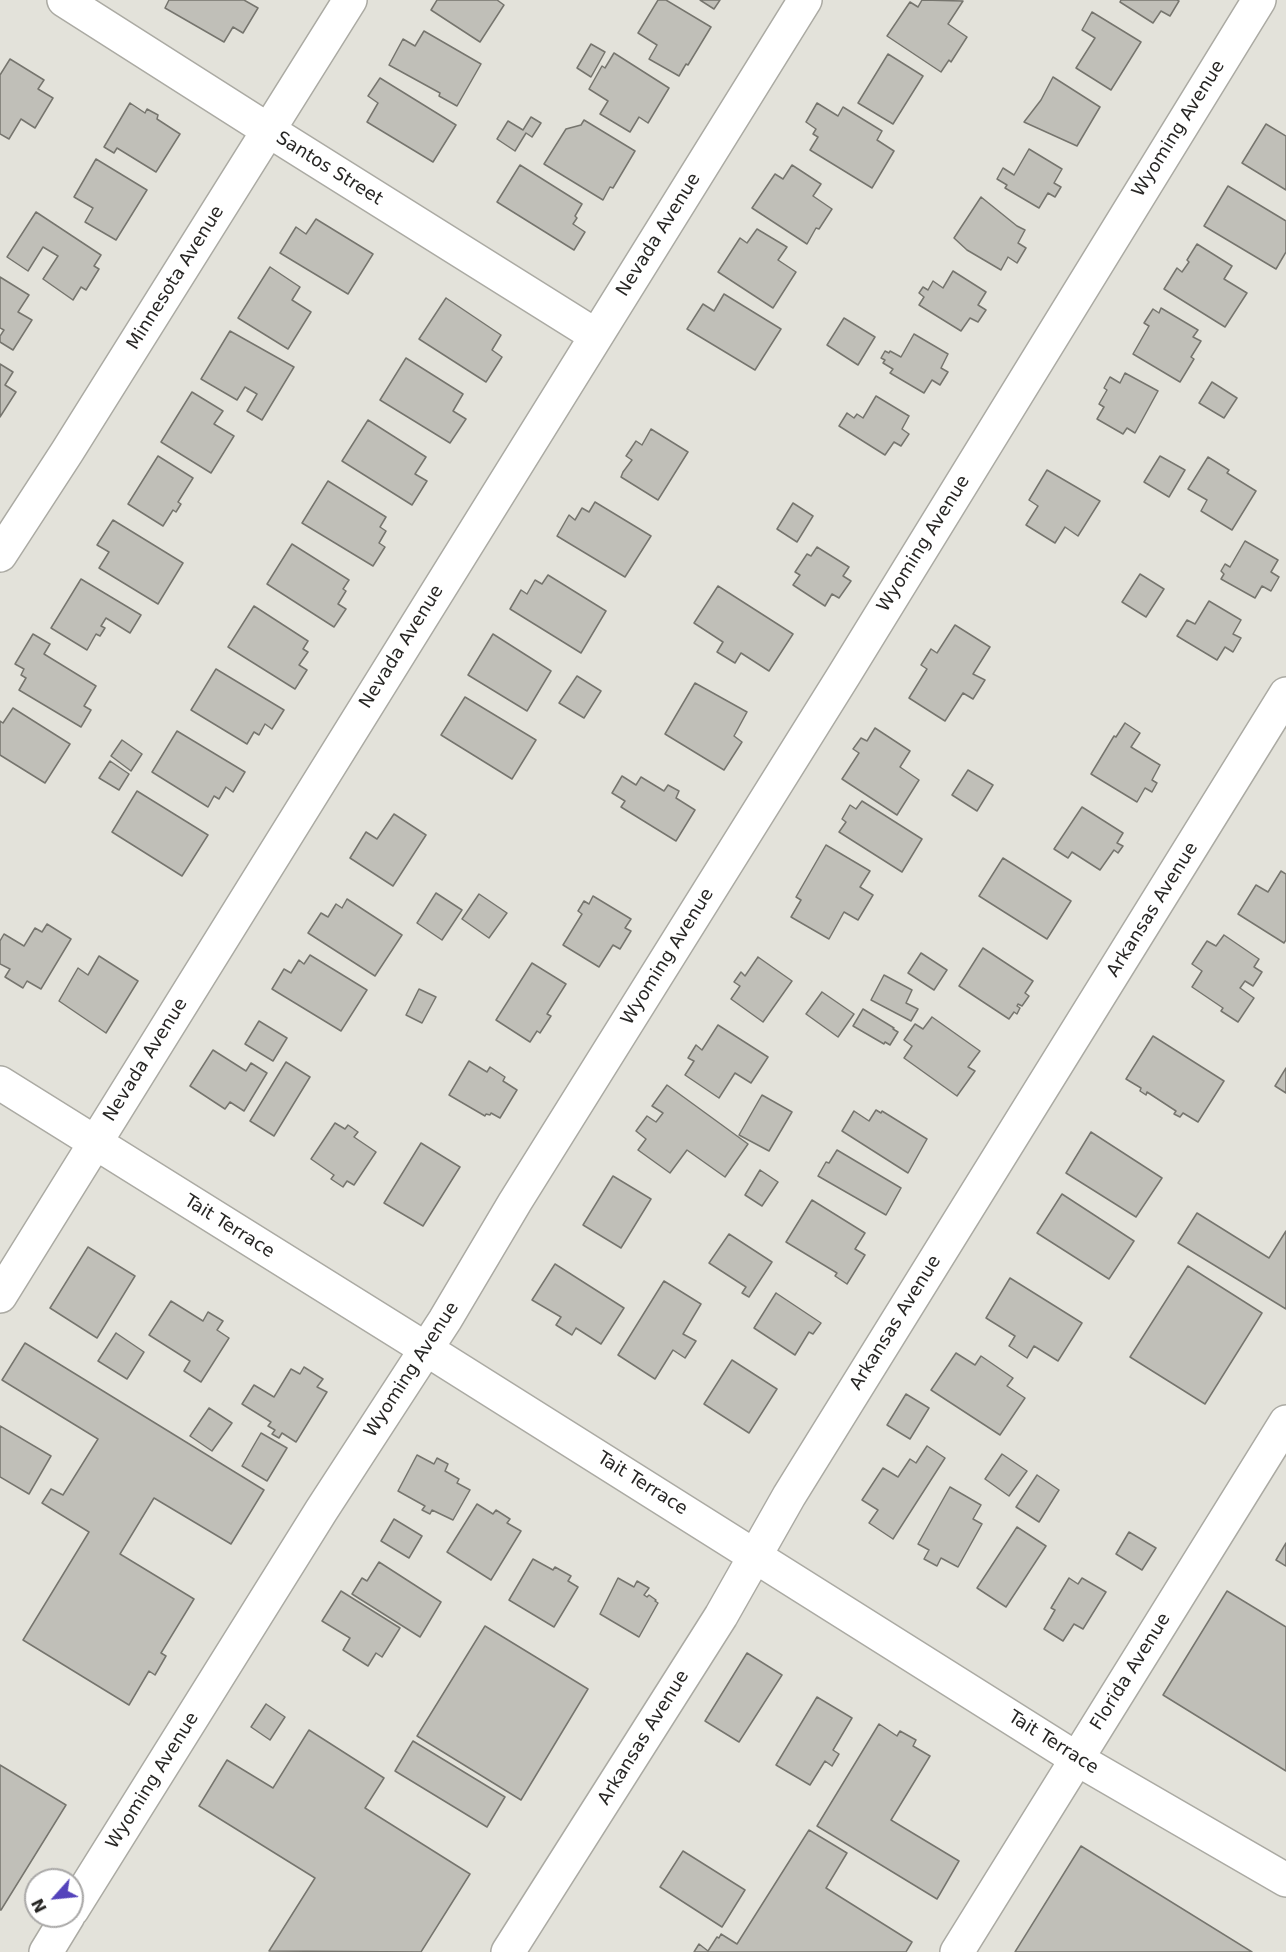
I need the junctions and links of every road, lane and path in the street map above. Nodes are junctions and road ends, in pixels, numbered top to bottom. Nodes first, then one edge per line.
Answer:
1 (64, 0) edge
2 (350, 0) edge
3 (805, 0) edge
4 (1259, 0) edge
5 (268, 130) junction
6 (596, 335) junction
7 (0, 555) edge
8 (1286, 694) edge
9 (0, 1083) edge
10 (94, 1143) junction
11 (0, 1296) edge
12 (426, 1349) junction
13 (1286, 1422) edge
14 (755, 1556) junction
15 (1077, 1759) junction
16 (1286, 1880) edge
17 (84, 1891) edge
18 (61, 1928) edge
19 (46, 1952) edge
20 (508, 1952) edge
21 (957, 1952) edge

1 - 5 street, Santos Street
2 - 5 street, Minnesota Avenue
3 - 6 street, Nevada Avenue
4 - 12 street, Wyoming Avenue
5 - 6 street, Santos Street
5 - 7 street, Minnesota Avenue
6 - 10 street, Nevada Avenue
8 - 14 street, Arkansas Avenue
9 - 10 street, Tait Terrace
10 - 11 street, Nevada Avenue
10 - 12 street, Tait Terrace
12 - 14 street, Tait Terrace
12 - 17 street, Wyoming Avenue
13 - 15 street, Florida Avenue
14 - 15 street, Tait Terrace
14 - 20 street, Arkansas Avenue
15 - 16 street, Tait Terrace
15 - 21 street, Florida Avenue
18 - 19 street

